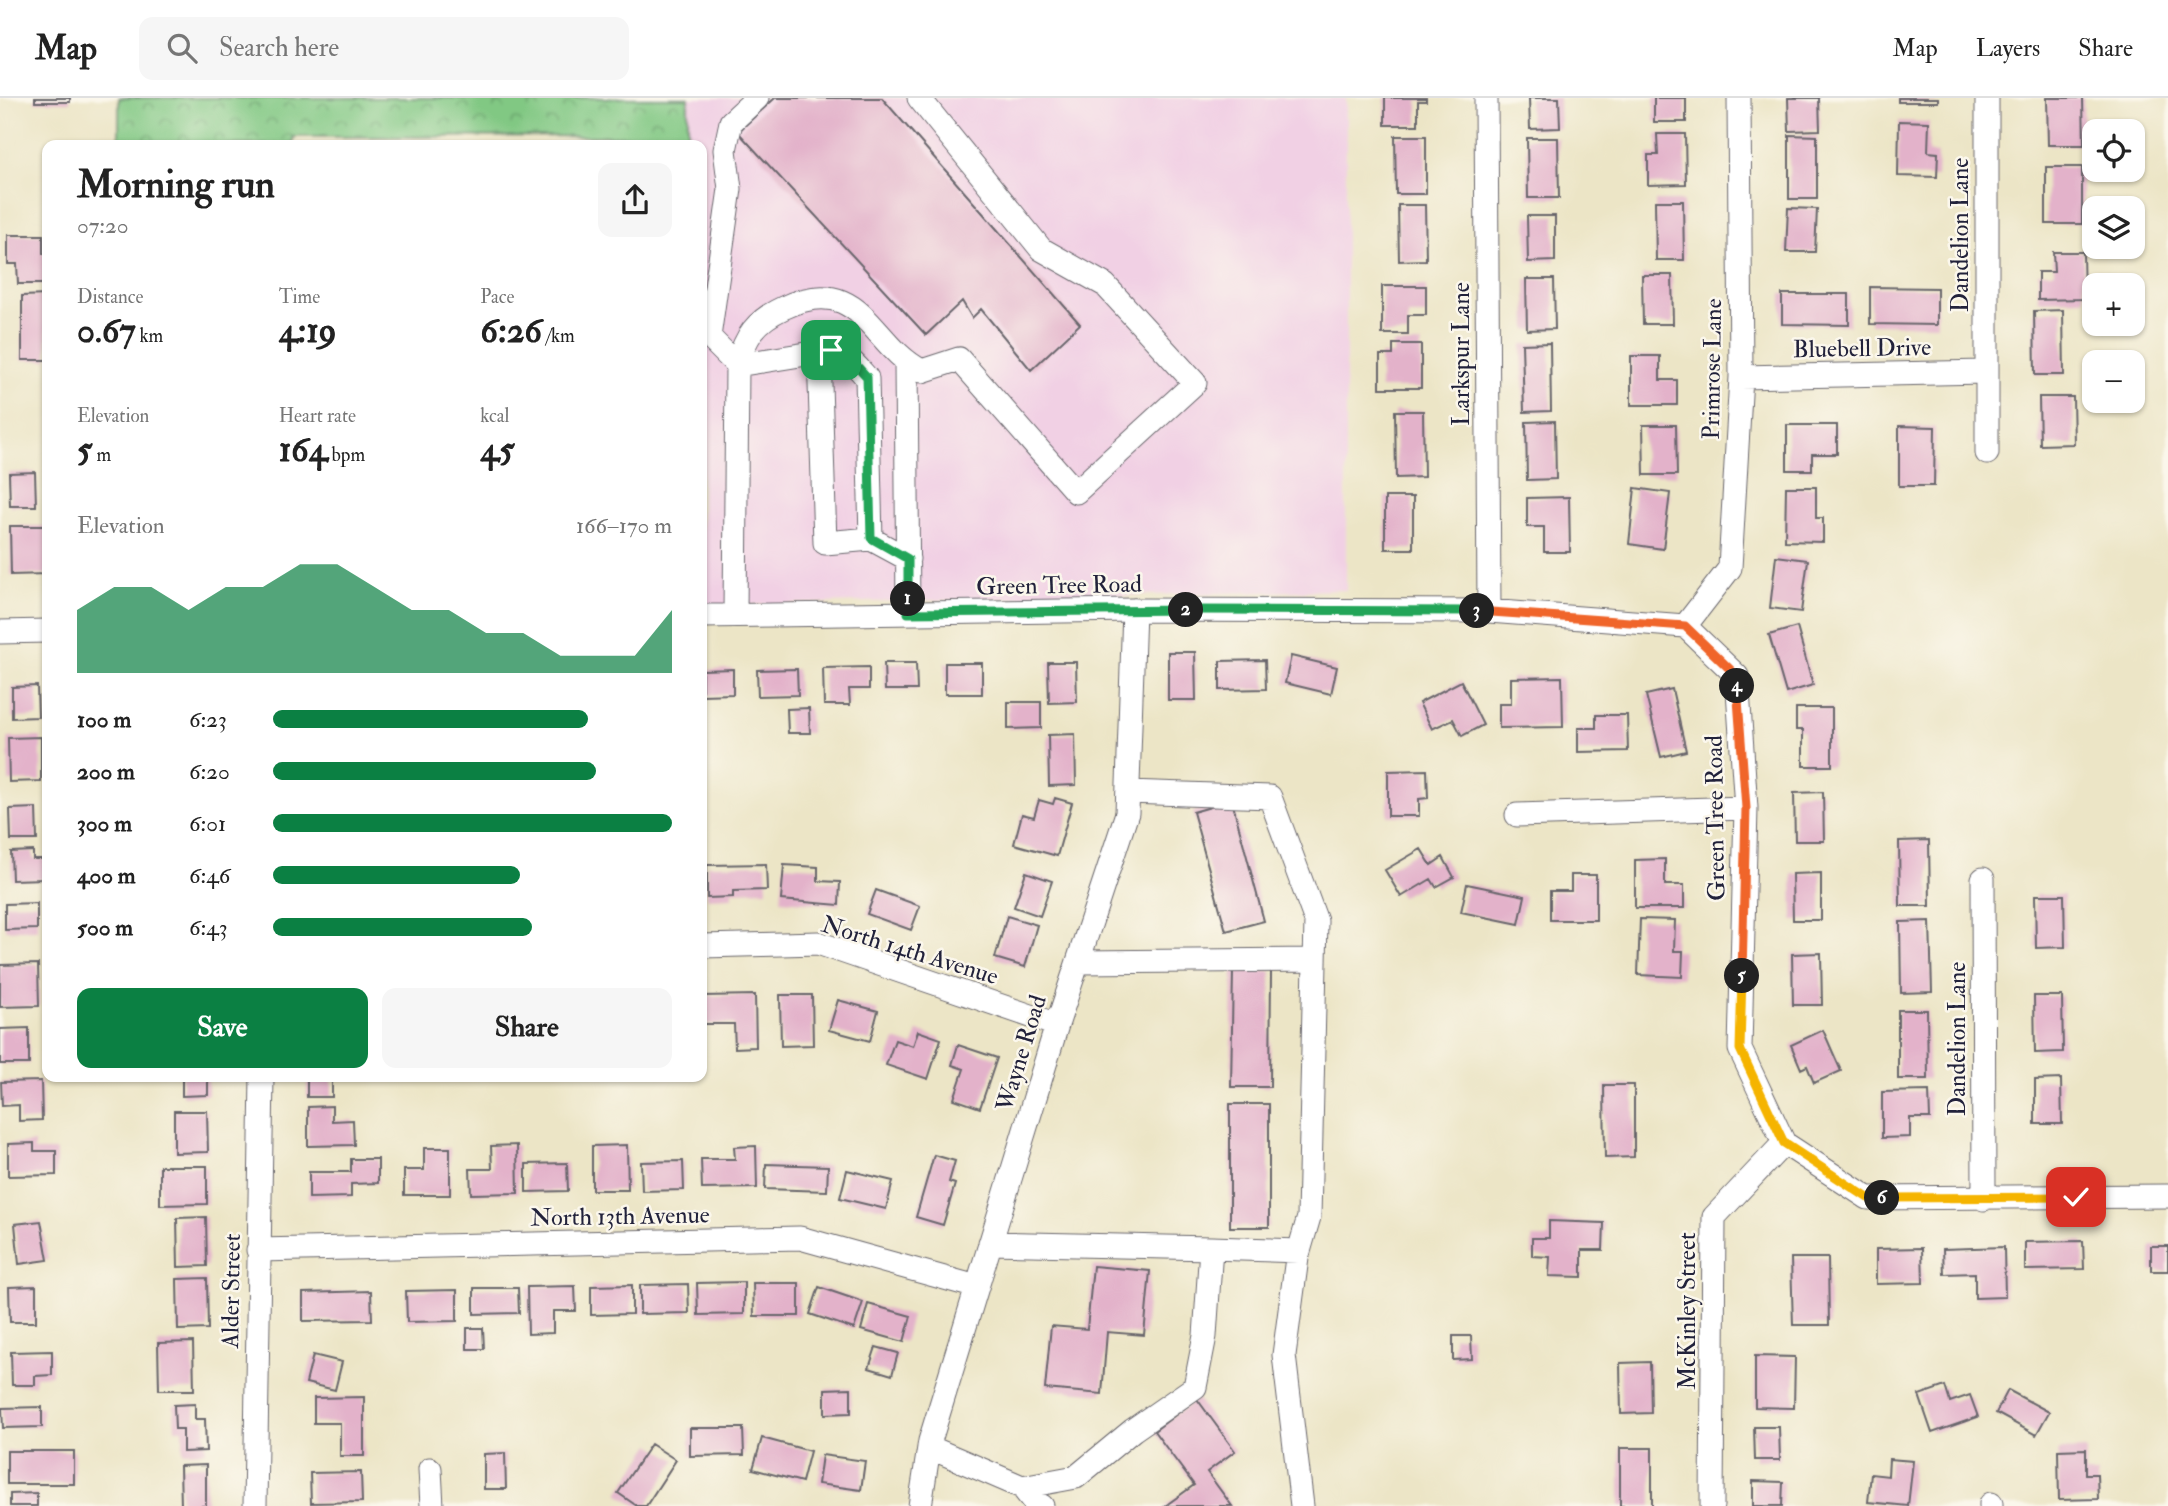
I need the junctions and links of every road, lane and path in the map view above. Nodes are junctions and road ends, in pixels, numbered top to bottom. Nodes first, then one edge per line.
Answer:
1 (757, 98) edge
2 (919, 98) edge
3 (1486, 98) edge
4 (1739, 98) edge
5 (1987, 98) edge
6 (819, 352) junction
7 (906, 363) junction
8 (737, 365) junction
9 (1985, 372) junction
10 (1741, 377) junction
11 (1987, 453) dead end
12 (871, 538) junction
13 (908, 559) junction
14 (1134, 610) junction
15 (1489, 611) junction
16 (908, 613) junction
17 (707, 615) edge
18 (735, 615) junction
19 (1685, 626) junction
20 (42, 631) edge
21 (0, 632) edge
22 (1128, 792) junction
23 (1746, 808) junction
24 (1517, 815) dead end
25 (1983, 879) dead end
26 (707, 946) edge
27 (1315, 960) junction
28 (1078, 962) junction
29 (1056, 1025) junction
30 (262, 1082) edge
31 (1784, 1143) junction
32 (2168, 1196) edge
33 (1984, 1199) junction
34 (990, 1243) junction
35 (1211, 1248) junction
36 (258, 1250) junction
37 (1299, 1251) junction
38 (977, 1287) junction
39 (929, 1447) junction
40 (430, 1469) dead end
41 (1022, 1487) junction
42 (255, 1506) edge
43 (432, 1506) edge
44 (920, 1506) edge
45 (1042, 1506) edge
46 (1302, 1506) edge
47 (1712, 1506) edge

1 - 8 street
2 - 7 street
3 - 15 street, Larkspur Lane
4 - 10 street, Primrose Lane
5 - 9 street, Dandelion Lane
6 - 8 street
6 - 12 street
6 - 12 street
7 - 8 street
7 - 13 street
8 - 18 street
9 - 10 street, Bluebell Drive
9 - 11 street, Dandelion Lane
10 - 19 street, Primrose Lane
12 - 13 street
13 - 16 street
14 - 15 street, Green Tree Road
14 - 16 street, Green Tree Road
14 - 22 street, Wayne Road
15 - 19 street, Green Tree Road
16 - 18 street, Green Tree Road
17 - 18 street, Green Tree Road
19 - 23 street, Green Tree Road
20 - 21 street
22 - 27 street
22 - 28 street, Wayne Road
23 - 24 street
23 - 31 street, Green Tree Road
25 - 33 street, Dandelion Lane
26 - 29 street, North 14th Avenue
27 - 28 street
27 - 37 street
28 - 29 street, Wayne Road
29 - 34 street, Wayne Road
30 - 36 street, Alder Street
31 - 33 street
31 - 47 street, McKinley Street
32 - 33 street
34 - 35 street
34 - 38 street, Wayne Road
35 - 37 street
35 - 41 street
36 - 38 street, North 13th Avenue
36 - 42 street, Alder Street
37 - 46 street
38 - 39 street, Wayne Road
39 - 41 street
39 - 44 street, Wayne Road
40 - 43 street
41 - 45 street

